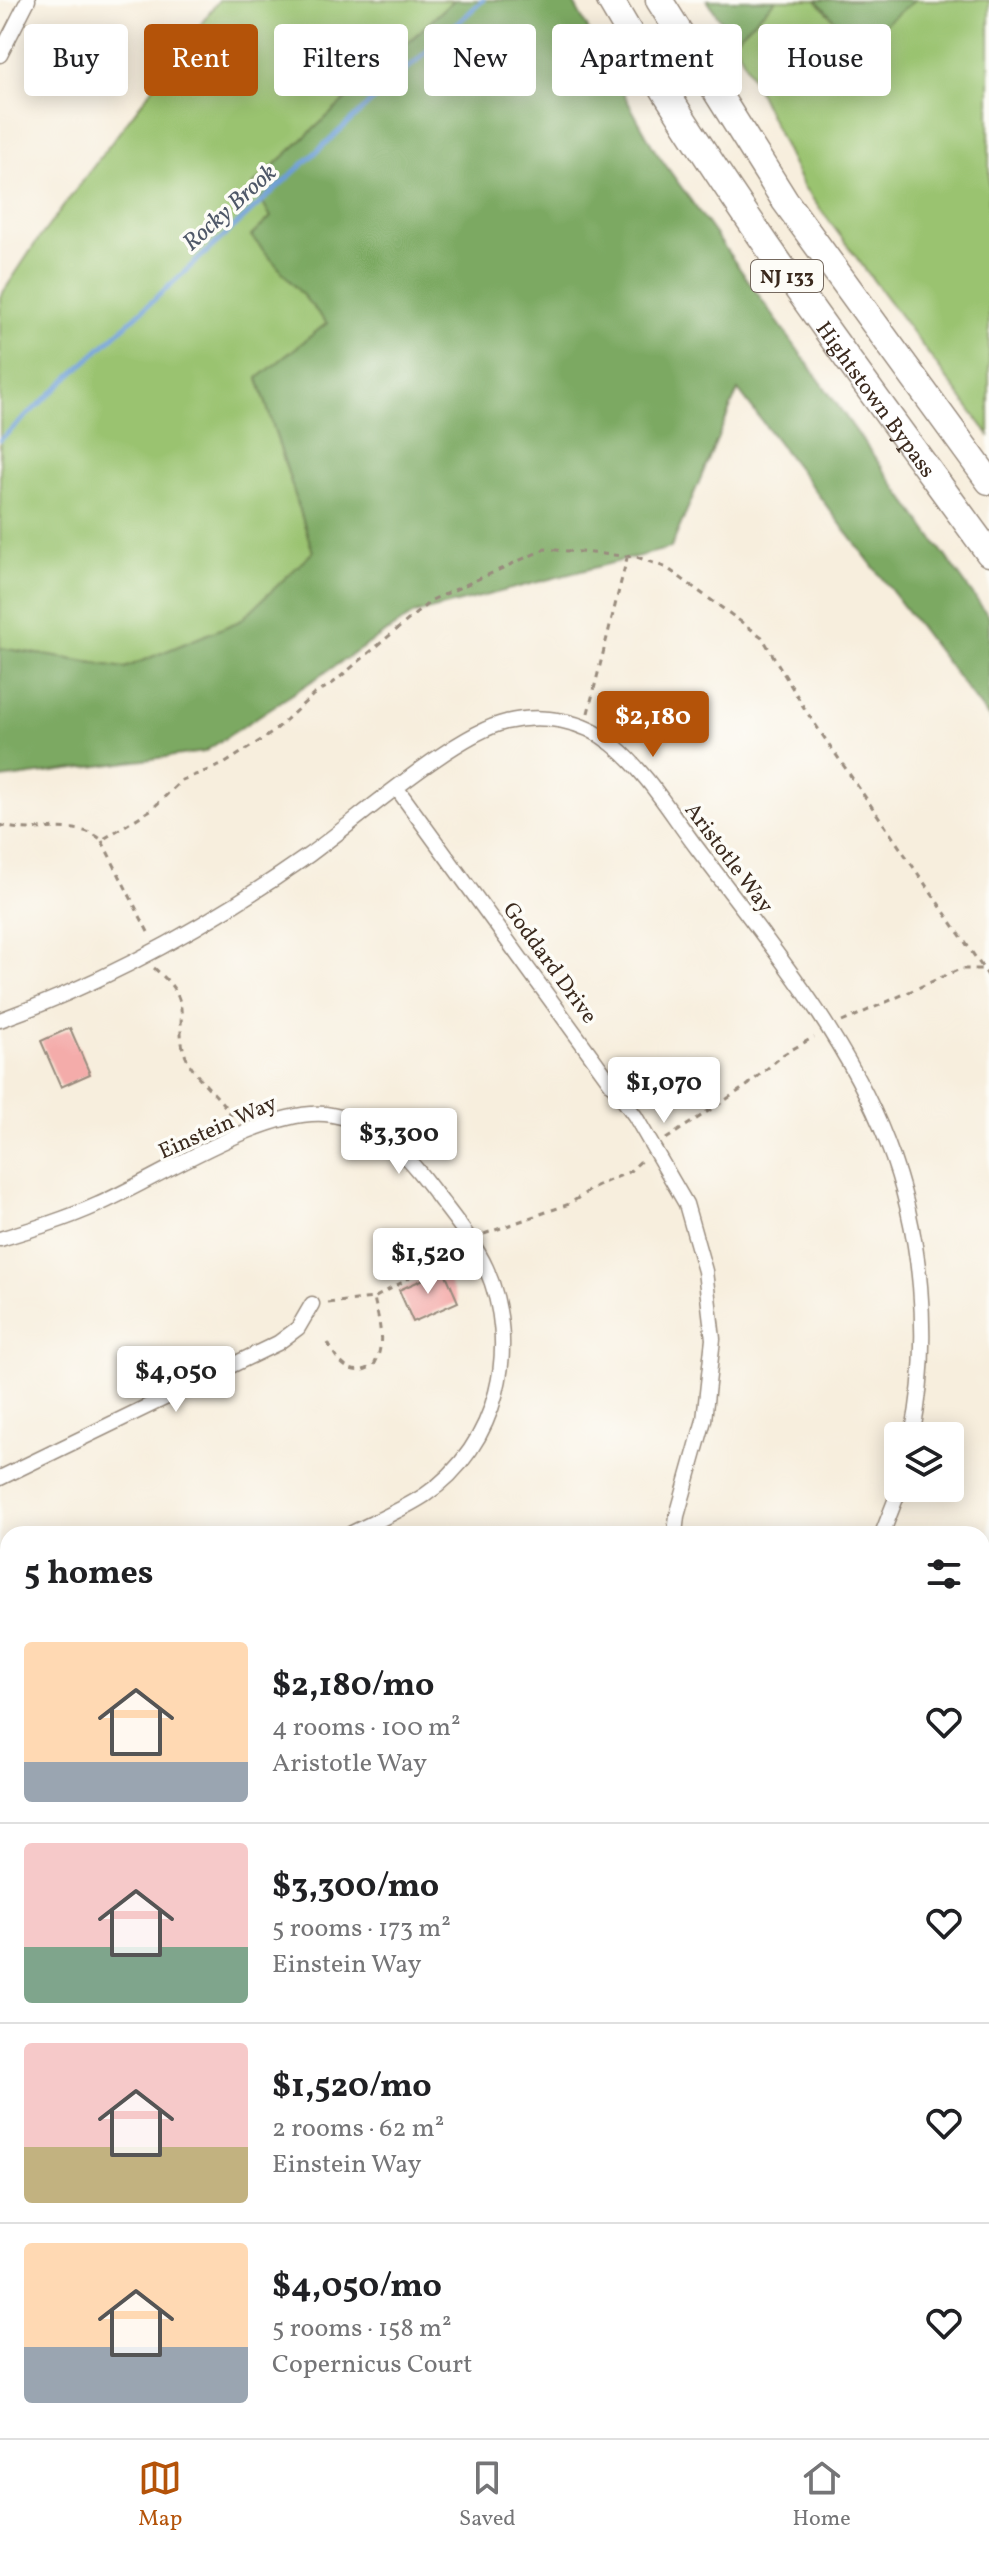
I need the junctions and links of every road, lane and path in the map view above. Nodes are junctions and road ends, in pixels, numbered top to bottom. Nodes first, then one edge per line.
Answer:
1 (28, 0) edge
2 (610, 0) edge
3 (659, 0) edge
4 (0, 55) edge
5 (989, 481) edge
6 (989, 553) edge
7 (628, 556) dead end
8 (584, 728) junction
9 (398, 790) junction
10 (102, 840) dead end
11 (152, 950) junction
12 (983, 969) dead end
13 (0, 1020) edge
14 (828, 1029) junction
15 (242, 1135) junction
16 (656, 1148) junction
17 (468, 1238) junction
18 (0, 1239) edge
19 (374, 1298) junction
20 (312, 1304) joint
21 (328, 1343) dead end
22 (913, 1422) edge
23 (0, 1478) edge
24 (895, 1502) edge
25 (365, 1526) edge
26 (676, 1526) edge
27 (885, 1526) edge

1 - 4 street
2 - 6 highway, Hightstown Bypass / NJ 133
3 - 5 highway, Hightstown Bypass / NJ 133
7 - 8 path
8 - 9 street, Aristotle Way
8 - 14 street, Aristotle Way
9 - 11 street, Aristotle Way
9 - 16 street, Goddard Drive
10 - 11 path
11 - 13 street, Aristotle Way
11 - 15 path
12 - 14 path
14 - 16 path
14 - 22 street, Aristotle Way
15 - 17 street, Einstein Way
15 - 18 street, Einstein Way
16 - 17 path
16 - 26 street, Goddard Drive
17 - 19 path
17 - 25 street, Einstein Way
19 - 20 path
19 - 21 path
20 - 23 street
24 - 27 street

